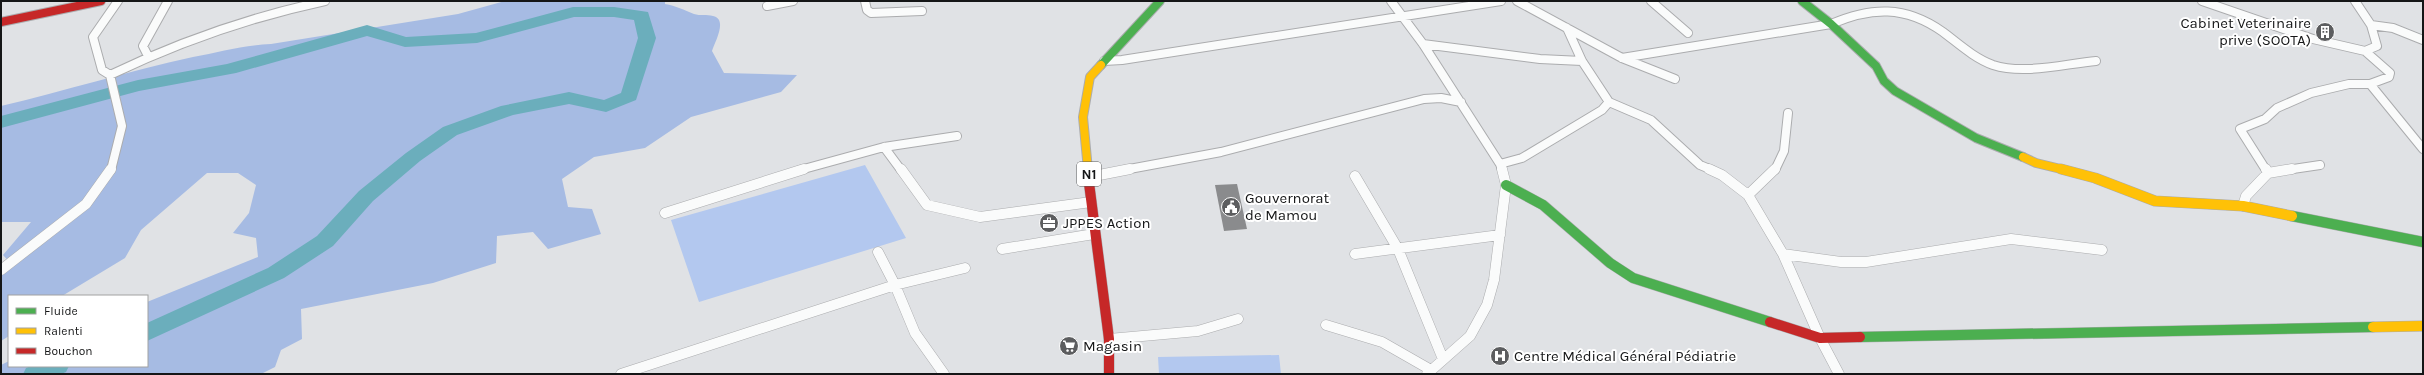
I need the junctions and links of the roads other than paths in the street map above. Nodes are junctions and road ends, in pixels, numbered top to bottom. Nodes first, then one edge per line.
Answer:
1 (101, 1) edge
2 (118, 1) edge
3 (168, 1) edge
4 (325, 1) edge
5 (793, 1) edge
6 (865, 1) edge
7 (1160, 1) edge
8 (1391, 1) edge
9 (1501, 1) edge
10 (1517, 1) edge
11 (1651, 1) edge
12 (1802, 1) edge
13 (2202, 1) edge
14 (2355, 1) edge
15 (767, 6) dead end
16 (922, 10) dead end
17 (1402, 16) junction
18 (1, 22) edge
19 (1831, 24) junction
20 (2371, 25) junction
21 (1567, 28) junction
22 (1688, 33) dead end
23 (2423, 40) edge
24 (1423, 44) junction
25 (2365, 50) junction
26 (148, 56) junction
27 (1622, 58) junction
28 (1104, 61) junction
29 (1582, 61) junction
30 (2096, 61) dead end
31 (110, 75) junction
32 (1675, 80) dead end
33 (2370, 84) junction
34 (1461, 102) junction
35 (1610, 102) junction
36 (1788, 113) dead end
37 (957, 136) dead end
38 (884, 147) junction
39 (2423, 149) edge
40 (1500, 164) junction
41 (2320, 165) dead end
42 (2268, 173) junction
43 (1355, 176) dead end
44 (1089, 177) junction
45 (1506, 185) junction
46 (1748, 195) junction
47 (1090, 202) junction
48 (2243, 206) junction
49 (665, 213) dead end
50 (1094, 234) junction
51 (1500, 235) junction
52 (2423, 242) edge
53 (1002, 248) dead end
54 (1398, 250) junction
55 (2102, 250) dead end
56 (878, 252) dead end
57 (1355, 254) dead end
58 (1783, 254) junction
59 (965, 268) dead end
60 (1, 270) edge
61 (895, 285) junction
62 (1238, 319) dead end
63 (1326, 325) dead end
64 (2423, 326) edge
65 (1820, 338) junction
66 (1109, 339) junction
67 (1443, 359) junction
68 (1429, 372) edge
69 (621, 374) edge
70 (944, 374) edge
71 (1109, 374) edge
72 (1839, 374) edge

1 - 18 main road
2 - 31 street
3 - 26 street
4 - 26 street
5 - 15 street
6 - 16 street
7 - 28 main road, N1
8 - 17 street
9 - 17 street
10 - 21 street
11 - 22 street
12 - 19 main road
13 - 25 street
14 - 20 street
17 - 24 street
17 - 28 street
19 - 27 street
19 - 30 street
19 - 48 main road
20 - 23 street
20 - 25 street
21 - 27 street
21 - 29 street
24 - 29 street
24 - 34 street
25 - 33 street
26 - 31 street
27 - 32 street
28 - 44 main road, N1
29 - 35 street
31 - 60 street
33 - 39 street
33 - 42 street
34 - 40 street
34 - 44 street
35 - 40 street
35 - 46 street
36 - 46 street
37 - 38 street
38 - 47 street
38 - 49 street
40 - 45 street
41 - 42 street
42 - 48 street
43 - 54 street
44 - 47 main road, N1
45 - 51 street
45 - 65 main road
46 - 58 street
47 - 50 main road, N1
48 - 52 main road
50 - 53 street
50 - 66 main road, N1
51 - 54 street
51 - 67 street
54 - 57 street
54 - 67 street
55 - 58 street
56 - 61 street
58 - 65 street
59 - 61 street
61 - 69 street
61 - 70 street
62 - 66 street
63 - 68 street
64 - 65 main road
65 - 72 street
66 - 71 main road, N1
67 - 68 street

